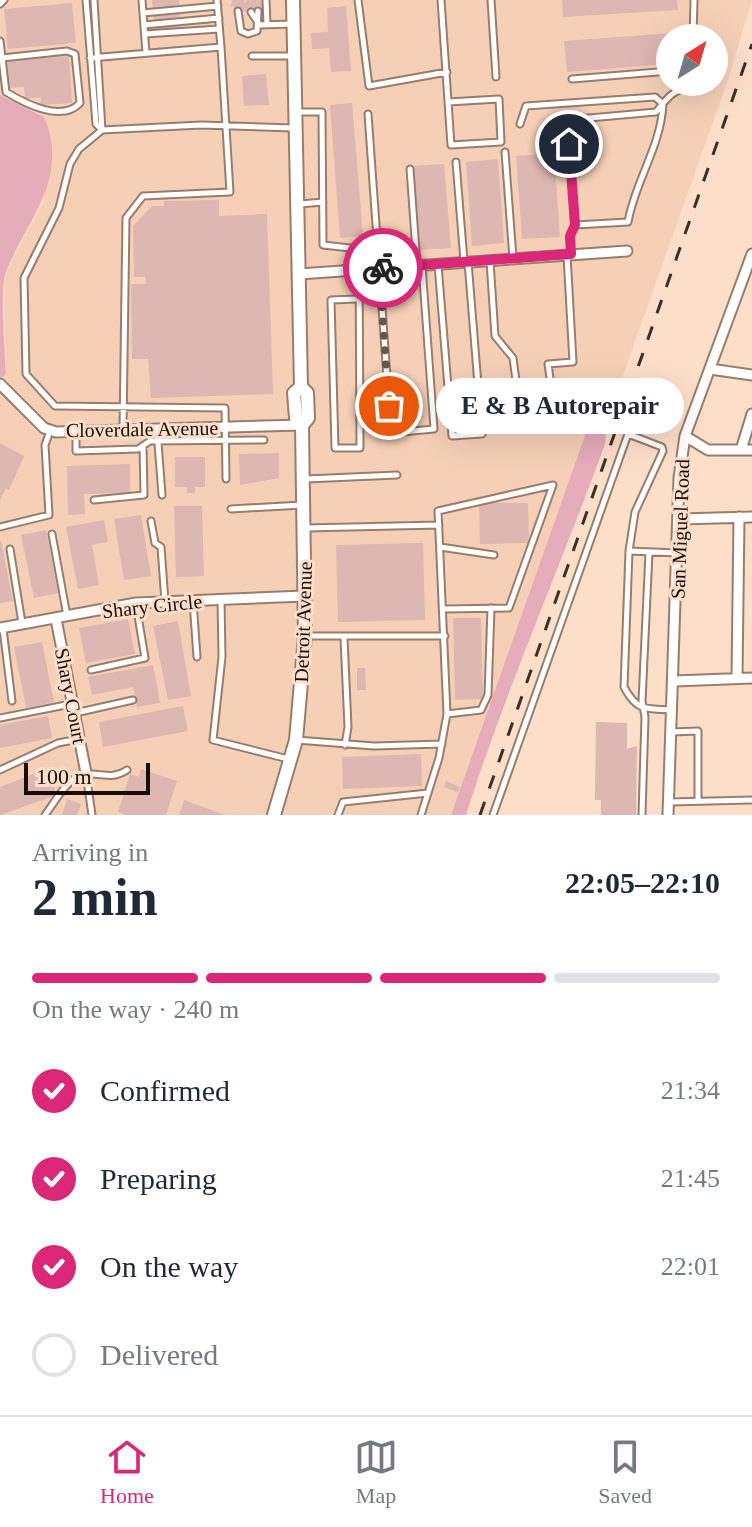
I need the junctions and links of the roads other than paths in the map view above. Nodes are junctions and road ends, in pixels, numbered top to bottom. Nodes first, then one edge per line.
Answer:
1 (86, 0) edge
2 (94, 0) edge
3 (142, 0) edge
4 (266, 0) edge
5 (293, 0) edge
6 (358, 0) edge
7 (441, 0) edge
8 (491, 0) edge
9 (694, 0) edge
10 (217, 3) edge
11 (238, 11) dead end
12 (255, 12) dead end
13 (143, 13) junction
14 (219, 18) junction
15 (267, 24) junction
16 (293, 24) junction
17 (693, 24) edge
18 (144, 25) junction
19 (259, 25) junction
20 (219, 29) junction
21 (145, 34) junction
22 (0, 41) edge
23 (221, 47) junction
24 (146, 53) junction
25 (252, 56) dead end
26 (293, 56) junction
27 (99, 57) junction
28 (2, 58) junction
29 (90, 58) junction
30 (447, 72) junction
31 (656, 72) edge
32 (496, 77) dead end
33 (572, 79) dead end
34 (671, 96) edge
35 (448, 102) junction
36 (663, 104) junction
37 (293, 112) junction
38 (368, 114) dead end
39 (520, 124) dead end
40 (227, 125) junction
41 (293, 128) junction
42 (102, 130) junction
43 (505, 152) dead end
44 (456, 162) dead end
45 (410, 169) dead end
46 (323, 202) junction
47 (296, 204) junction
48 (575, 225) junction
49 (627, 251) dead end
50 (569, 254) junction
51 (752, 254) edge
52 (513, 259) junction
53 (490, 260) junction
54 (466, 262) junction
55 (438, 264) junction
56 (419, 265) junction
57 (379, 268) junction
58 (358, 270) junction
59 (299, 274) junction
60 (747, 284) edge
61 (356, 299) junction
62 (710, 369) junction
63 (752, 375) edge
64 (0, 384) edge
65 (517, 388) dead end
66 (123, 406) junction
67 (554, 406) dead end
68 (636, 409) dead end
69 (752, 414) edge
70 (302, 425) junction
71 (226, 427) junction
72 (252, 427) junction
73 (156, 429) junction
74 (123, 430) junction
75 (50, 431) junction
76 (76, 431) junction
77 (628, 434) junction
78 (685, 436) junction
79 (225, 440) junction
80 (252, 440) junction
81 (264, 440) dead end
82 (157, 441) junction
83 (143, 445) junction
84 (747, 450) edge
85 (397, 475) dead end
86 (226, 479) dead end
87 (305, 480) junction
88 (162, 495) dead end
89 (94, 500) dead end
90 (305, 505) junction
91 (231, 509) dead end
92 (739, 517) junction
93 (752, 517) edge
94 (680, 519) junction
95 (151, 521) dead end
96 (439, 525) junction
97 (0, 527) edge
98 (305, 528) junction
99 (52, 534) dead end
100 (440, 547) junction
101 (10, 549) dead end
102 (629, 551) junction
103 (649, 553) junction
104 (679, 553) junction
105 (494, 555) dead end
106 (305, 596) junction
107 (221, 599) junction
108 (193, 600) junction
109 (165, 602) junction
110 (136, 603) junction
111 (491, 608) junction
112 (443, 609) junction
113 (68, 616) junction
114 (56, 619) junction
115 (22, 624) junction
116 (1, 628) edge
117 (305, 636) junction
118 (445, 636) junction
119 (344, 638) junction
120 (197, 657) dead end
121 (91, 670) dead end
122 (737, 678) junction
123 (752, 678) edge
124 (675, 681) junction
125 (133, 700) dead end
126 (12, 701) dead end
127 (73, 708) junction
128 (644, 709) junction
129 (673, 710) junction
130 (447, 714) junction
131 (0, 718) edge
132 (672, 732) junction
133 (79, 739) junction
134 (296, 740) junction
135 (442, 744) junction
136 (345, 745) junction
137 (291, 760) junction
138 (0, 770) edge
139 (127, 770) dead end
140 (86, 773) junction
141 (428, 793) junction
142 (752, 800) edge
143 (698, 801) junction
144 (669, 802) junction
145 (45, 815) edge
146 (92, 815) edge
147 (274, 815) edge
148 (338, 815) edge
149 (421, 815) edge
150 (493, 815) edge
151 (642, 815) edge
152 (668, 815) edge

1 - 29 lane
2 - 27 lane
3 - 13 lane
4 - 15 lane
5 - 16 street, Detroit Avenue
6 - 30 lane
7 - 30 lane
8 - 32 lane
9 - 17 lane
10 - 13 lane
10 - 14 lane
11 - 19 lane
12 - 19 lane
13 - 18 lane
14 - 18 lane
14 - 20 lane
15 - 16 lane
15 - 19 lane
16 - 26 street, Detroit Avenue
18 - 21 lane
20 - 21 lane
20 - 23 lane
21 - 24 lane
22 - 28 lane
23 - 24 lane
23 - 40 lane
24 - 27 lane
25 - 26 lane
26 - 37 street, Detroit Avenue
27 - 29 lane
27 - 42 lane
28 - 28 lane
29 - 42 lane
30 - 35 lane
31 - 33 lane
34 - 36 lane
35 - 35 lane
36 - 39 lane
36 - 48 lane
36 - 48 lane
37 - 41 street, Detroit Avenue
37 - 46 lane
38 - 57 lane
40 - 41 lane
40 - 42 lane
40 - 66 lane
41 - 47 street, Detroit Avenue
42 - 66 lane
43 - 52 lane
44 - 54 lane
45 - 56 lane
46 - 47 lane
46 - 58 lane
47 - 59 street, Detroit Avenue
48 - 50 lane
49 - 50 street
50 - 52 street
50 - 67 lane
51 - 60 street, San Miguel Road
52 - 53 street
53 - 54 street
53 - 65 lane
54 - 55 street
54 - 55 lane
55 - 56 street
56 - 57 street
56 - 57 lane
57 - 58 street
58 - 59 street
58 - 61 lane
59 - 70 street, Detroit Avenue
60 - 62 street, San Miguel Road
61 - 61 lane
62 - 63 street
62 - 78 street, San Miguel Road
64 - 75 street, Cloverdale Avenue
66 - 71 lane
66 - 74 lane
68 - 77 lane
69 - 84 street
70 - 72 street, Cloverdale Avenue
70 - 87 street, Detroit Avenue
71 - 72 street, Cloverdale Avenue
71 - 73 street, Cloverdale Avenue
71 - 79 lane
72 - 80 lane
73 - 74 street, Cloverdale Avenue
73 - 82 lane
74 - 76 street, Cloverdale Avenue
75 - 76 street, Cloverdale Avenue
75 - 97 lane
76 - 83 lane
77 - 102 lane
77 - 150 lane
78 - 84 street
78 - 94 street, San Miguel Road
79 - 80 lane
79 - 82 lane
79 - 86 lane
80 - 81 lane
82 - 83 lane
82 - 88 lane
83 - 89 lane
85 - 87 lane
87 - 90 street, Detroit Avenue
90 - 91 lane
90 - 98 street, Detroit Avenue
92 - 93 street
92 - 94 street
92 - 122 street
94 - 104 street, San Miguel Road
95 - 109 lane
96 - 98 lane
96 - 100 lane
96 - 111 lane
98 - 106 street, Detroit Avenue
99 - 113 lane
100 - 105 lane
100 - 112 lane
101 - 115 lane
102 - 103 lane
102 - 128 lane
103 - 104 lane
103 - 128 lane
104 - 124 street, San Miguel Road
106 - 107 street, Shary Circle
106 - 117 street, Detroit Avenue
107 - 108 street, Shary Circle
107 - 137 lane
108 - 109 street, Shary Circle
108 - 120 lane
109 - 110 street, Shary Circle
110 - 113 street, Shary Circle
110 - 121 lane
111 - 112 lane
111 - 130 lane
112 - 118 lane
113 - 114 street, Shary Circle
114 - 115 street, Shary Circle
114 - 127 street, Shary Court
115 - 116 street, Shary Circle
116 - 126 lane
117 - 119 lane
117 - 134 street, Detroit Avenue
118 - 119 lane
118 - 130 lane
119 - 136 lane
122 - 123 street
122 - 124 street
124 - 129 street, San Miguel Road
125 - 127 lane
127 - 131 lane
127 - 133 street, Shary Court
128 - 129 lane
128 - 151 lane
129 - 132 street, San Miguel Road
130 - 135 lane
132 - 143 lane
132 - 144 street, San Miguel Road
133 - 138 lane
133 - 140 street, Shary Court
134 - 136 lane
134 - 137 street, Detroit Avenue
135 - 136 lane
135 - 141 lane
137 - 147 street, Detroit Avenue
139 - 140 lane
140 - 145 lane
140 - 146 lane
141 - 148 lane
141 - 149 lane
142 - 143 lane
143 - 144 lane
144 - 152 street, San Miguel Road

